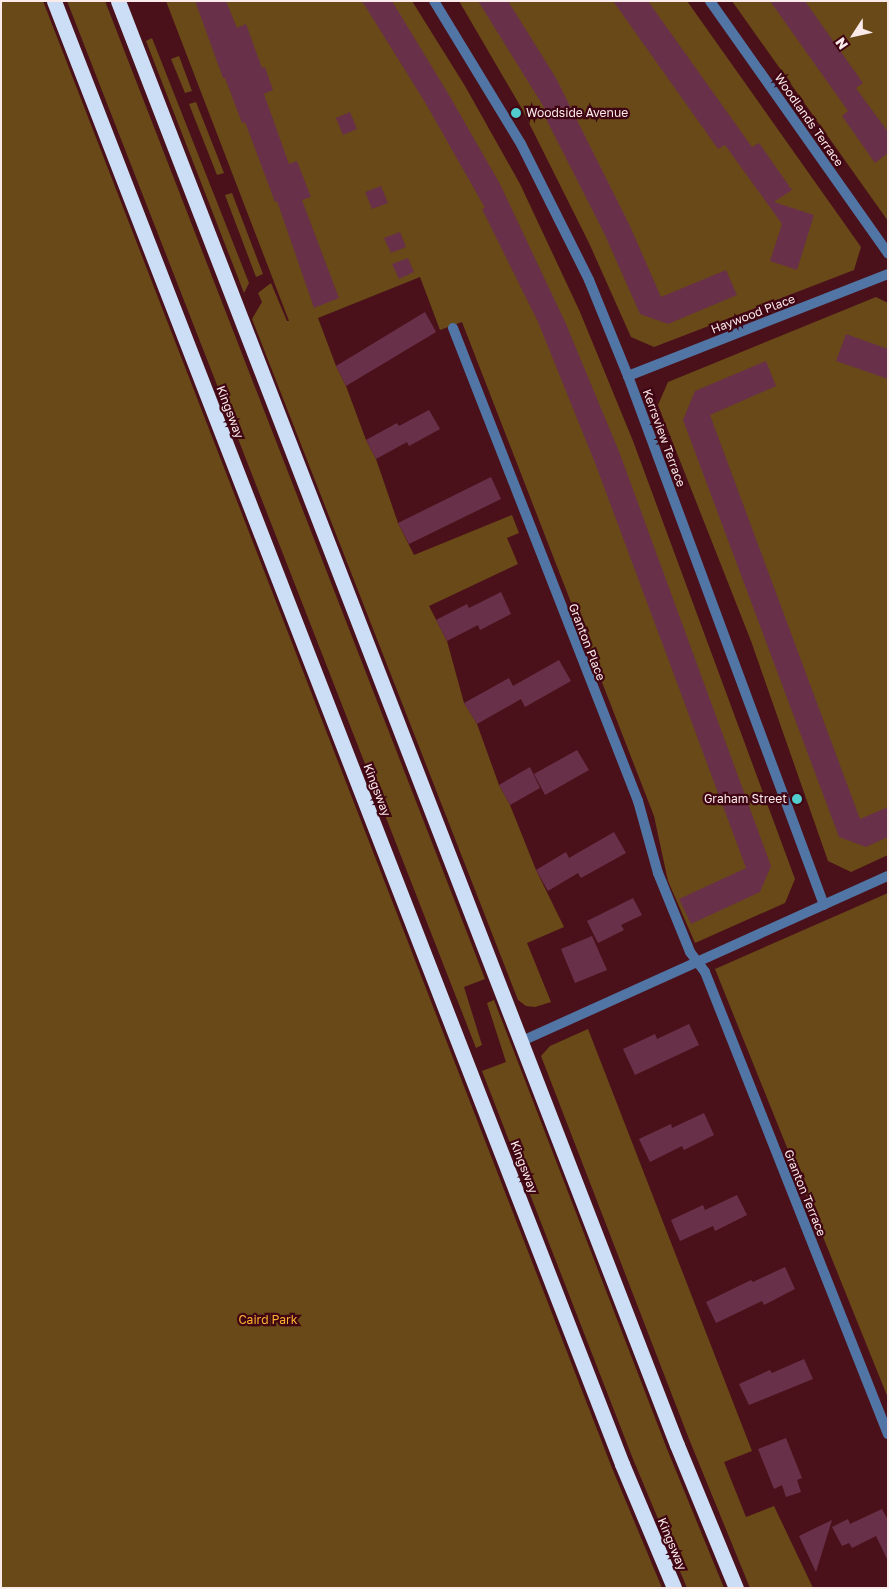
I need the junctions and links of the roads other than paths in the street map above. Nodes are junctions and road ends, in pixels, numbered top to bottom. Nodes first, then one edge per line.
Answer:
1 (54, 1) edge
2 (118, 1) edge
3 (434, 1) edge
4 (710, 1) edge
5 (888, 252) edge
6 (888, 274) edge
7 (454, 328) dead end
8 (628, 376) junction
9 (888, 876) edge
10 (824, 905) junction
11 (698, 964) junction
12 (522, 1042) junction
13 (888, 1434) edge
14 (674, 1588) edge
15 (736, 1588) edge

1 - 14 highway, Kingsway
2 - 12 highway
3 - 8 street, Kerrsview Terrace
4 - 5 street, Woodlands Terrace
6 - 8 street, Haywood Place
7 - 11 street, Granton Place
8 - 10 street, Kerrsview Terrace
9 - 10 street
10 - 11 street
11 - 12 street
11 - 13 street, Granton Terrace
12 - 15 highway

